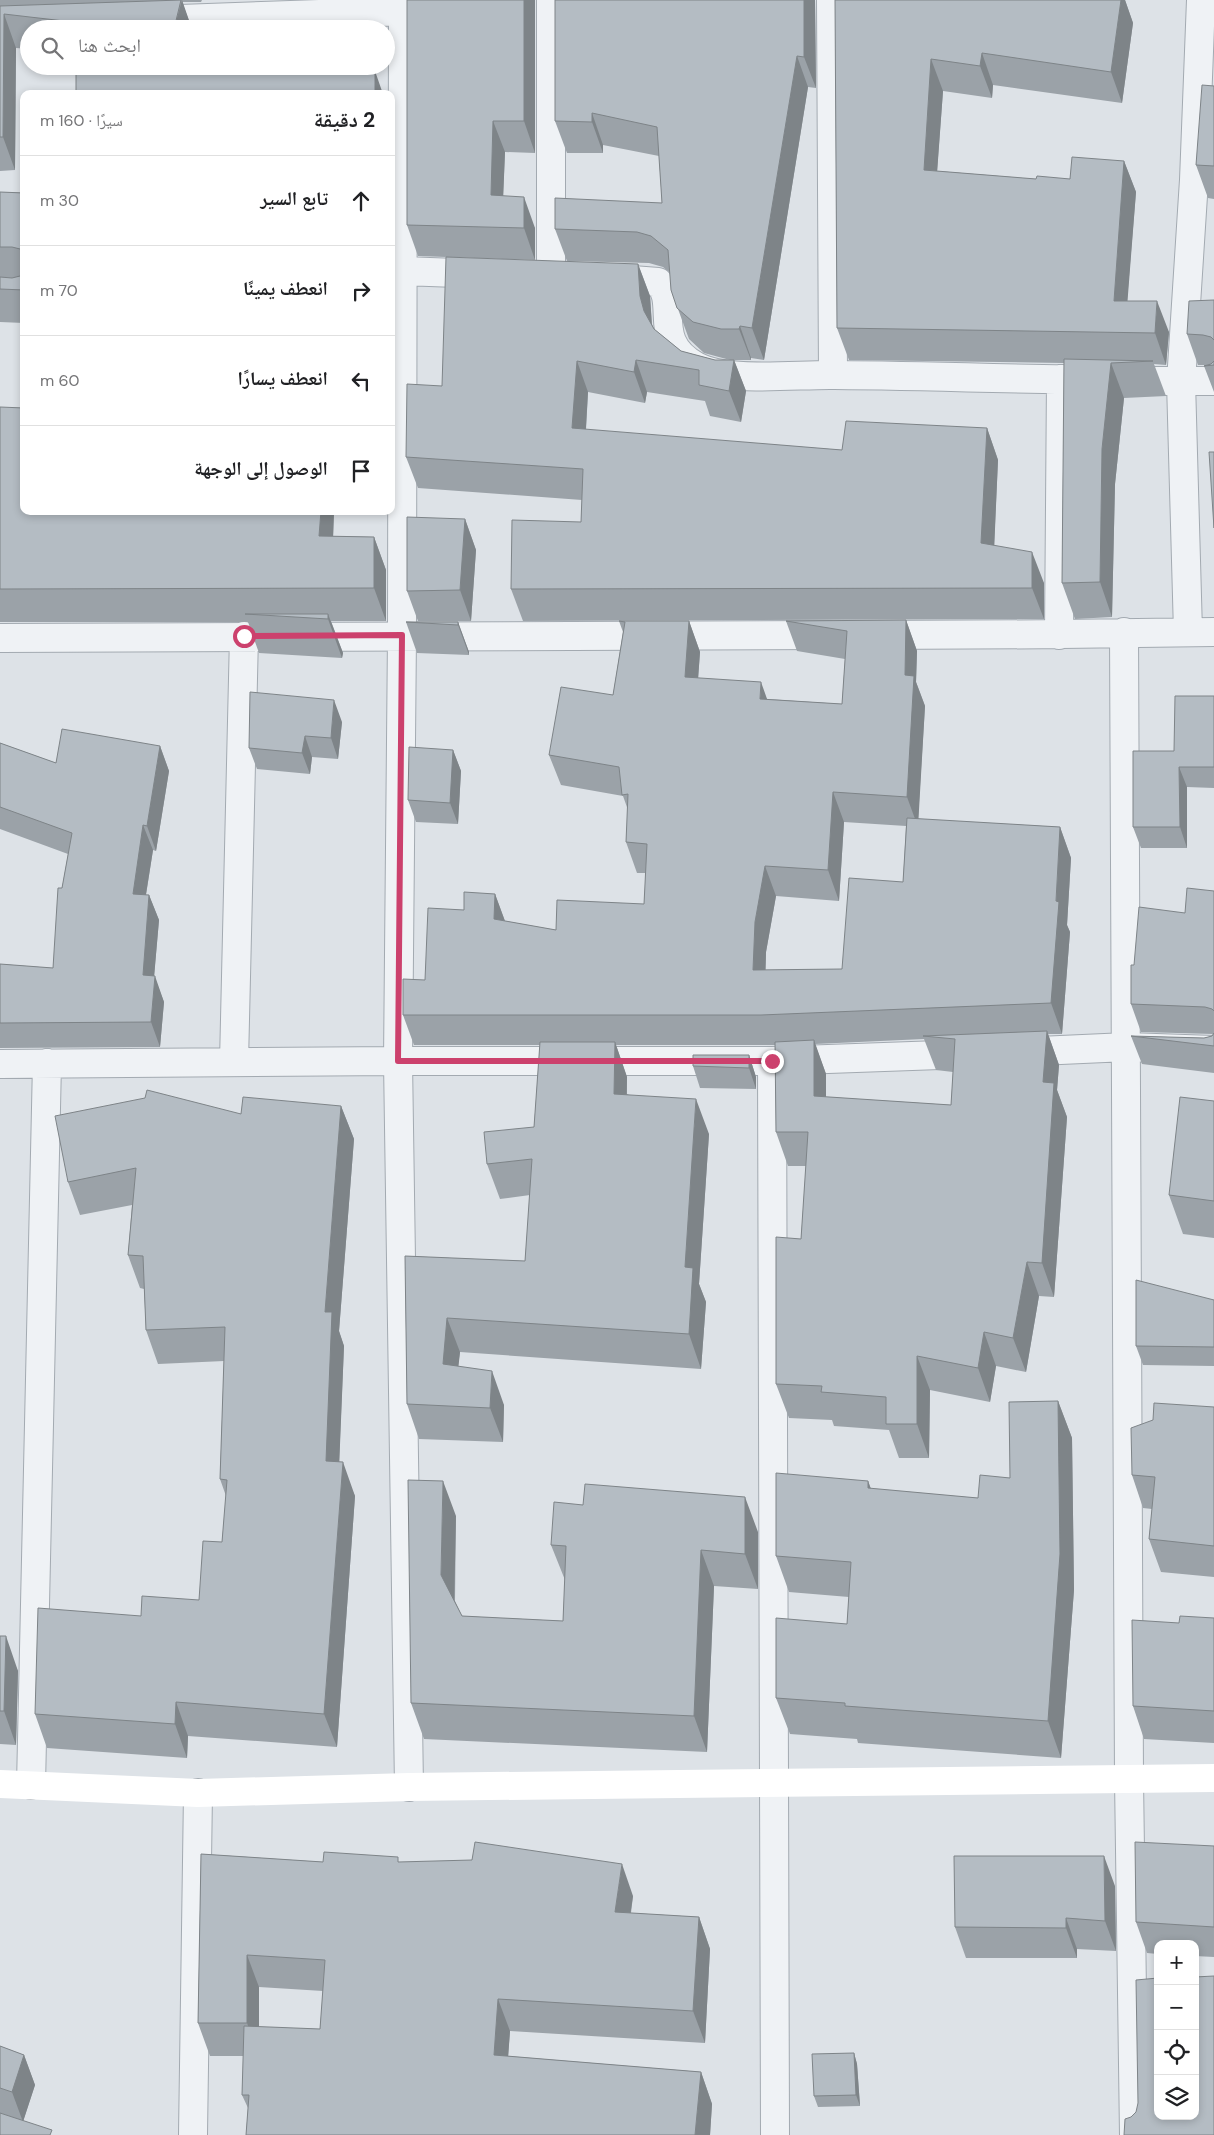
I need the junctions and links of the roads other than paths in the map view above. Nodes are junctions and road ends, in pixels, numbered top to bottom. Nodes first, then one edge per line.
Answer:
1 (551, 0) edge
2 (831, 0) edge
3 (1201, 0) edge
4 (402, 5) edge
5 (141, 20) edge
6 (1204, 180) edge
7 (551, 276) junction
8 (399, 284) edge
9 (833, 375) junction
10 (1061, 380) junction
11 (1214, 381) edge
12 (1181, 382) junction
13 (1124, 632) junction
14 (1201, 632) edge
15 (402, 635) junction
16 (1059, 635) junction
17 (244, 636) junction
18 (0, 638) edge
19 (1127, 1047) junction
20 (1214, 1050) edge
21 (398, 1061) junction
22 (772, 1061) junction
23 (234, 1062) junction
24 (46, 1063) junction
25 (0, 1064) edge
26 (1214, 1778) edge
27 (1129, 1779) junction
28 (774, 1783) junction
29 (0, 1784) edge
30 (31, 1785) junction
31 (409, 1787) junction
32 (198, 1793) junction
33 (193, 2135) edge
34 (775, 2135) edge
35 (1134, 2135) edge

1 - 7 street
2 - 9 street
3 - 6 street
4 - 5 street
4 - 8 street
6 - 12 street
7 - 8 street
7 - 9 street
8 - 15 street
9 - 10 street
10 - 12 street
10 - 16 street
11 - 12 street
12 - 14 street
13 - 14 street
13 - 16 street
13 - 19 street
15 - 16 street
15 - 17 street
15 - 21 street
17 - 18 street
17 - 23 street
19 - 20 street
19 - 22 street
19 - 27 street
21 - 22 street
21 - 23 street
21 - 31 street
22 - 28 street
23 - 24 street
24 - 25 street
24 - 30 street
26 - 27 main road
27 - 28 main road
27 - 35 street
28 - 31 main road
28 - 34 street
29 - 30 main road
30 - 32 main road
31 - 32 main road
32 - 33 street

